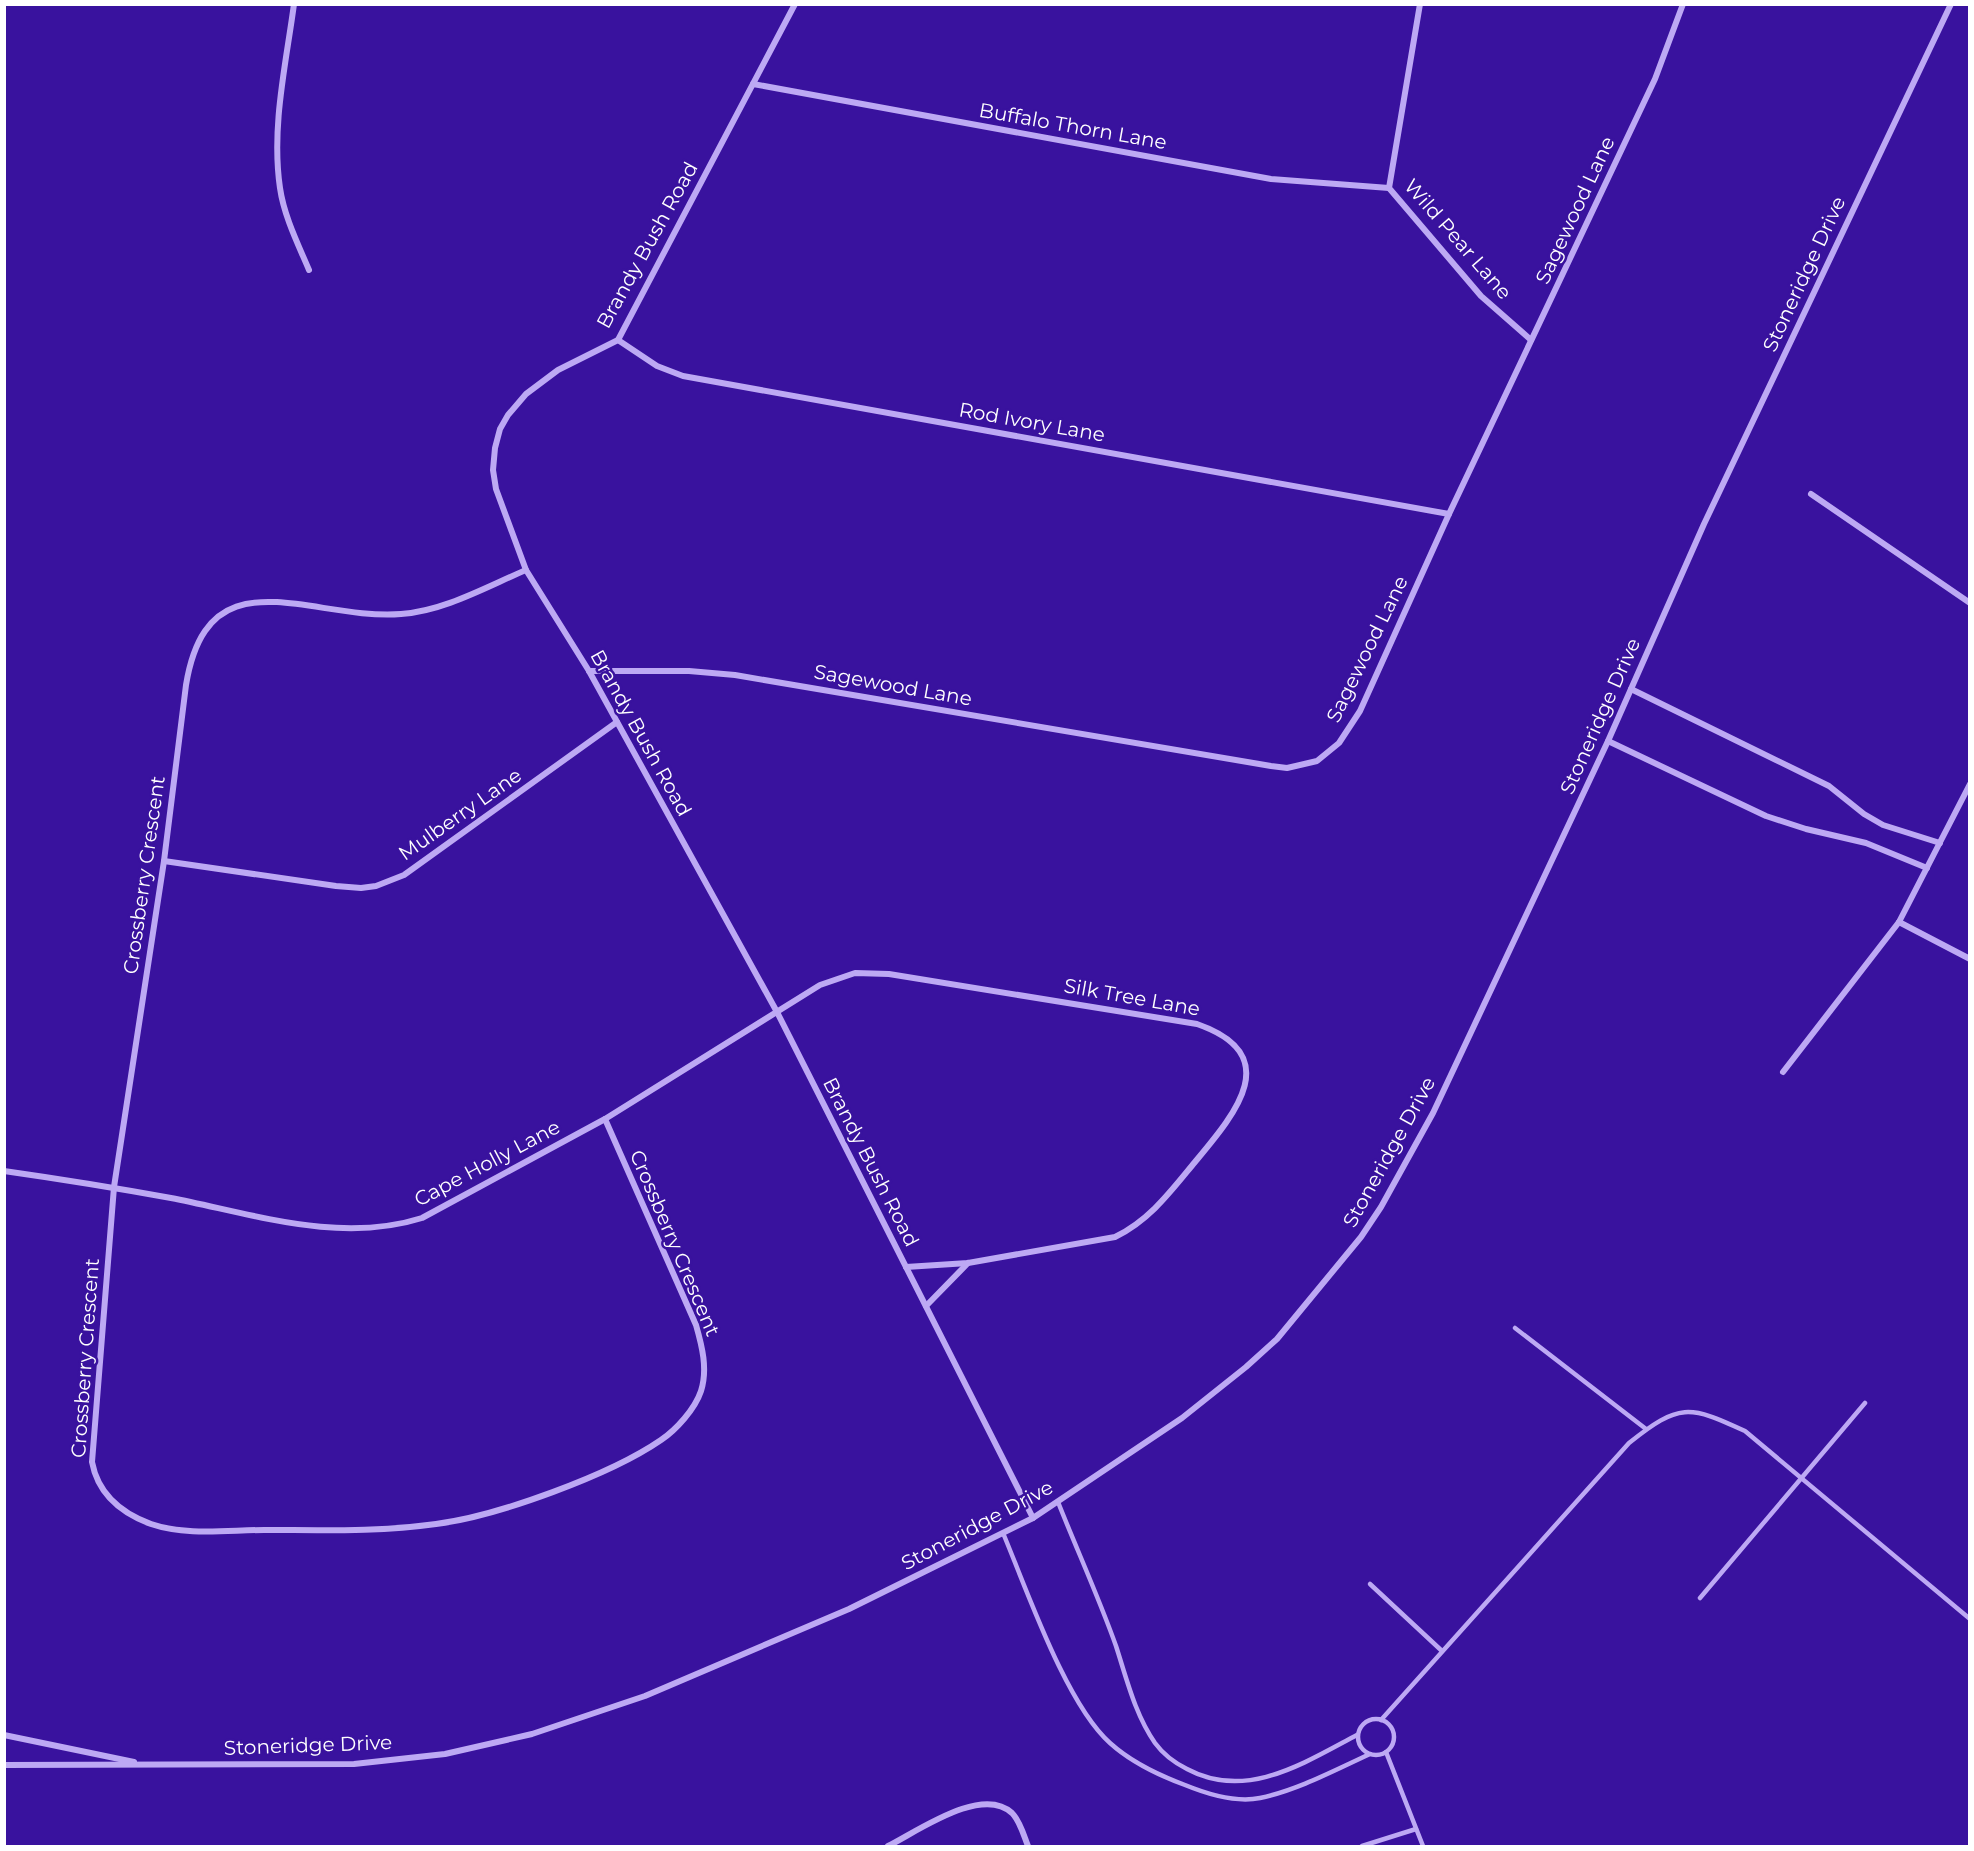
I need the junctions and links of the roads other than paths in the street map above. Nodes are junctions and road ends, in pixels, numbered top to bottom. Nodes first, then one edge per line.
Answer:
1 (294, 4) edge
2 (795, 4) edge
3 (1420, 4) edge
4 (1683, 4) edge
5 (1950, 4) edge
6 (753, 84) junction
7 (1389, 188) junction
8 (309, 270) dead end
9 (618, 340) junction
10 (1531, 340) junction
11 (1811, 494) dead end
12 (1449, 514) junction
13 (525, 570) junction
14 (1970, 603) edge
15 (589, 671) junction
16 (1631, 689) junction
17 (617, 722) junction
18 (1608, 741) junction
19 (1970, 784) edge
20 (1940, 843) junction
21 (164, 861) junction
22 (1927, 868) junction
23 (1899, 922) junction
24 (1970, 958) edge
25 (777, 1012) junction
26 (1783, 1072) dead end
27 (605, 1119) junction
28 (4, 1171) edge
29 (114, 1187) junction
30 (968, 1263) junction
31 (906, 1267) junction
32 (926, 1306) junction
33 (1515, 1328) dead end
34 (1865, 1403) dead end
35 (1647, 1429) junction
36 (1800, 1478) junction
37 (1058, 1502) junction
38 (1033, 1518) junction
39 (1003, 1533) junction
40 (1370, 1584) dead end
41 (1700, 1598) dead end
42 (1970, 1619) edge
43 (1442, 1652) junction
44 (1382, 1719) junction
45 (4, 1735) edge
46 (1357, 1735) junction
47 (1386, 1752) junction
48 (1370, 1754) junction
49 (4, 1765) edge
50 (146, 1765) junction
51 (1416, 1829) junction
52 (888, 1846) edge
53 (1028, 1846) edge
54 (1362, 1846) edge
55 (1423, 1846) edge

1 - 8 street
2 - 6 street, Brandy Bush Road
3 - 7 street, Wild Pear Lane
4 - 10 street, Sagewood Lane
5 - 16 street, Stoneridge Drive
6 - 7 street, Buffalo Thorn Lane
6 - 9 street, Brandy Bush Road
7 - 10 street, Wild Pear Lane
9 - 12 street, Rod Ivory Lane
9 - 13 street, Brandy Bush Road
10 - 12 street, Sagewood Lane
11 - 14 street
12 - 15 street, Sagewood Lane
13 - 15 street, Brandy Bush Road
13 - 21 street, Crossberry Crescent
15 - 17 street, Brandy Bush Road
16 - 18 street, Stoneridge Drive
16 - 20 street
17 - 21 street, Mulberry Lane
17 - 25 street, Brandy Bush Road
18 - 22 street
18 - 37 street, Stoneridge Drive
19 - 20 street
20 - 22 street
21 - 29 street, Crossberry Crescent
22 - 23 street
23 - 24 street
23 - 26 street
25 - 27 street, Cape Holly Lane
25 - 30 street, Silk Tree Lane
25 - 31 street, Brandy Bush Road
27 - 29 street, Cape Holly Lane
27 - 29 street, Crossberry Crescent
28 - 29 street, Cape Holly Lane
30 - 31 street, Silk Tree Lane
30 - 32 street
31 - 32 street, Brandy Bush Road
32 - 38 street, Brandy Bush Road
33 - 35 lane
34 - 36 lane
35 - 36 lane
35 - 43 lane
36 - 41 lane
36 - 42 lane
37 - 38 street, Stoneridge Drive
37 - 46 lane
38 - 39 street, Stoneridge Drive
39 - 48 lane
39 - 50 street, Stoneridge Drive
40 - 43 lane
43 - 44 lane
44 - 46 lane
44 - 47 lane
45 - 50 street, Stoneridge Drive
46 - 48 lane
47 - 48 lane
47 - 51 lane
49 - 50 street, Stoneridge Drive
51 - 54 lane
51 - 55 lane
52 - 53 street

